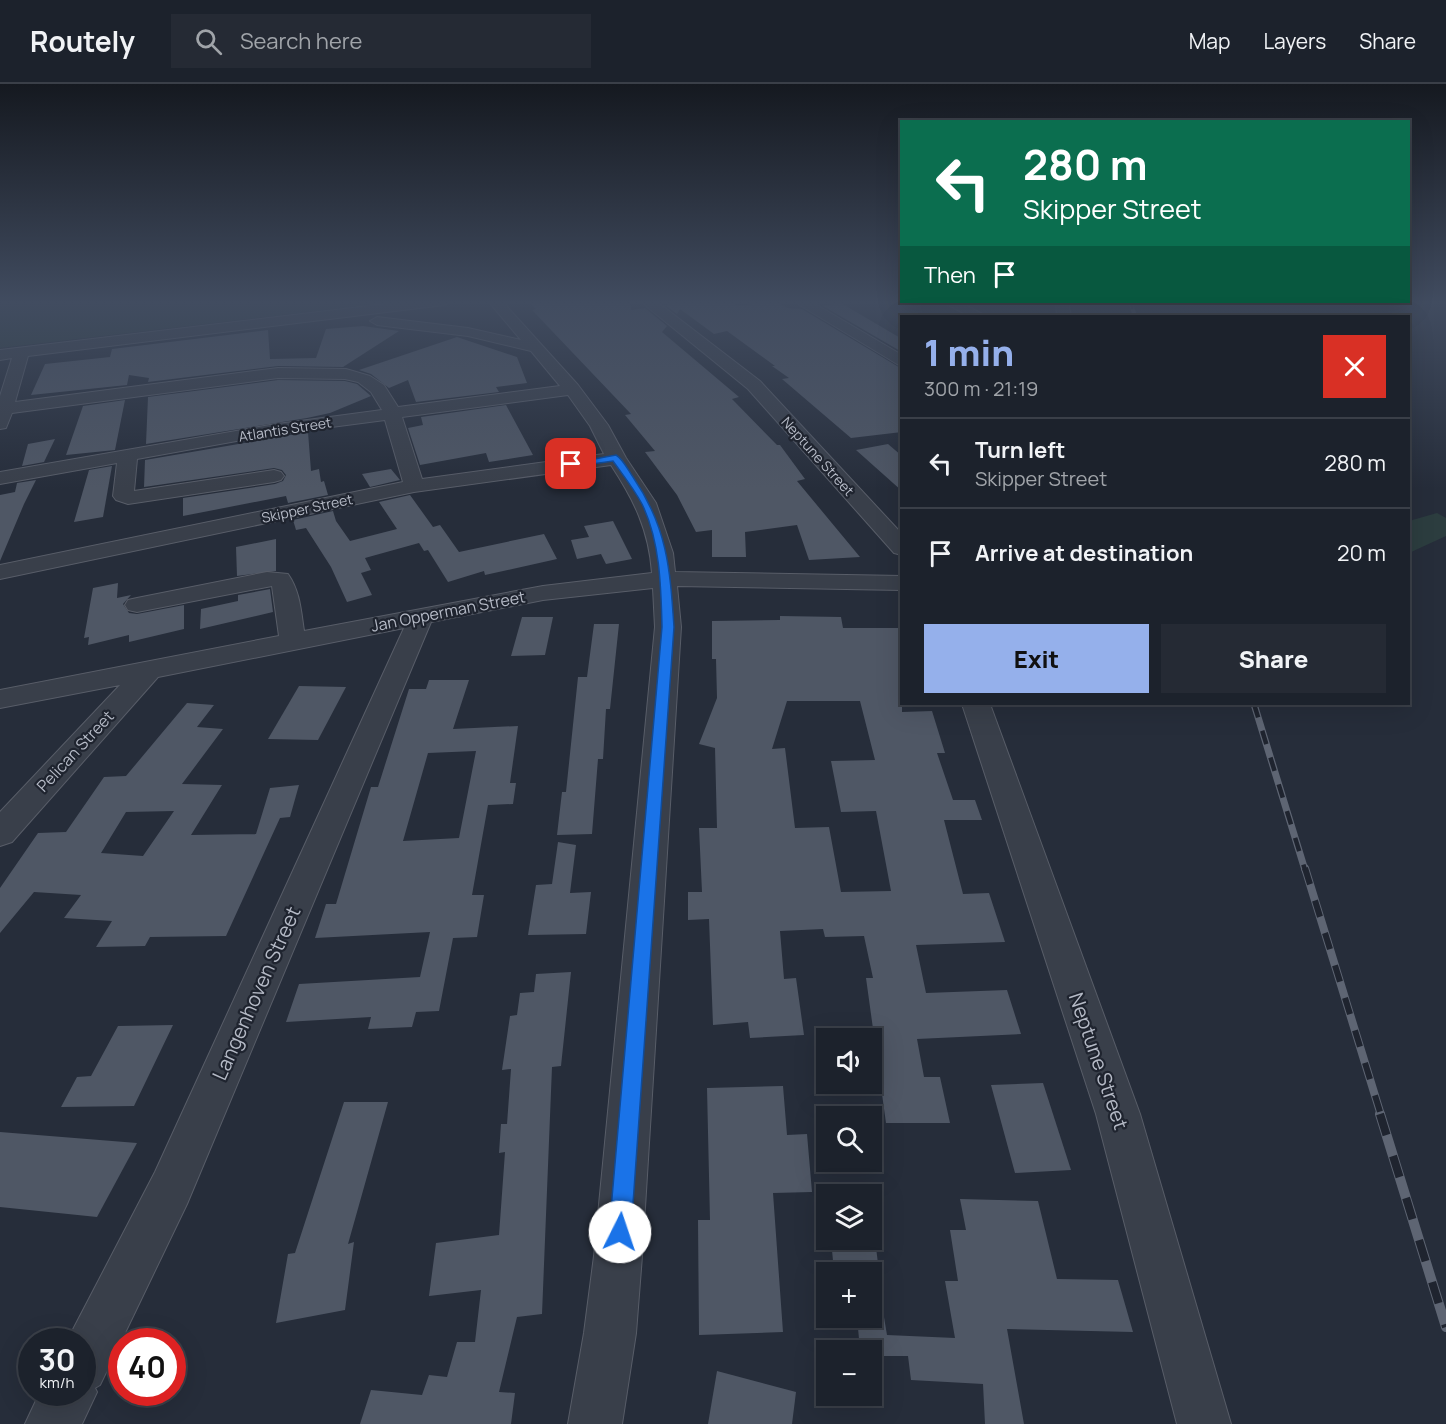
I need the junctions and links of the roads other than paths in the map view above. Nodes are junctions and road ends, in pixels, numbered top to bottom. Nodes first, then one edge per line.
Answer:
1 (18, 364) edge
2 (550, 364) edge
3 (727, 364) edge
4 (572, 389) junction
5 (3, 409) edge
6 (392, 412) junction
7 (0, 425) edge
8 (270, 430) junction
9 (128, 455) junction
10 (616, 458) junction
11 (274, 476) junction
12 (0, 478) edge
13 (414, 486) junction
14 (277, 514) junction
15 (900, 546) edge
16 (0, 572) edge
17 (666, 579) junction
18 (900, 583) edge
19 (137, 605) dead end
20 (422, 615) junction
21 (293, 641) junction
22 (149, 670) junction
23 (0, 699) edge
24 (976, 705) edge
25 (0, 833) edge
26 (96, 1339) edge
27 (62, 1406) edge
28 (52, 1424) edge
29 (595, 1424) edge
30 (1204, 1424) edge

1 - 5 street
2 - 4 street
3 - 15 street, Neptune Street
4 - 6 street, Atlantis Street
4 - 10 street
5 - 6 street
5 - 7 street
6 - 8 street, Atlantis Street
6 - 13 street
8 - 9 street, Atlantis Street
8 - 11 street
9 - 11 street
9 - 12 street, Atlantis Street
10 - 13 street, Skipper Street
10 - 17 street
11 - 14 street
13 - 14 street, Skipper Street
14 - 16 street, Skipper Street
17 - 18 street, Jan Opperman Street
17 - 20 street, Jan Opperman Street
17 - 29 street
19 - 21 street
20 - 21 street, Jan Opperman Street
20 - 26 street, Langenhoven Street
21 - 22 street, Jan Opperman Street
22 - 23 street, Jan Opperman Street
22 - 25 street, Pelican Street
24 - 30 street, Neptune Street
27 - 28 street

